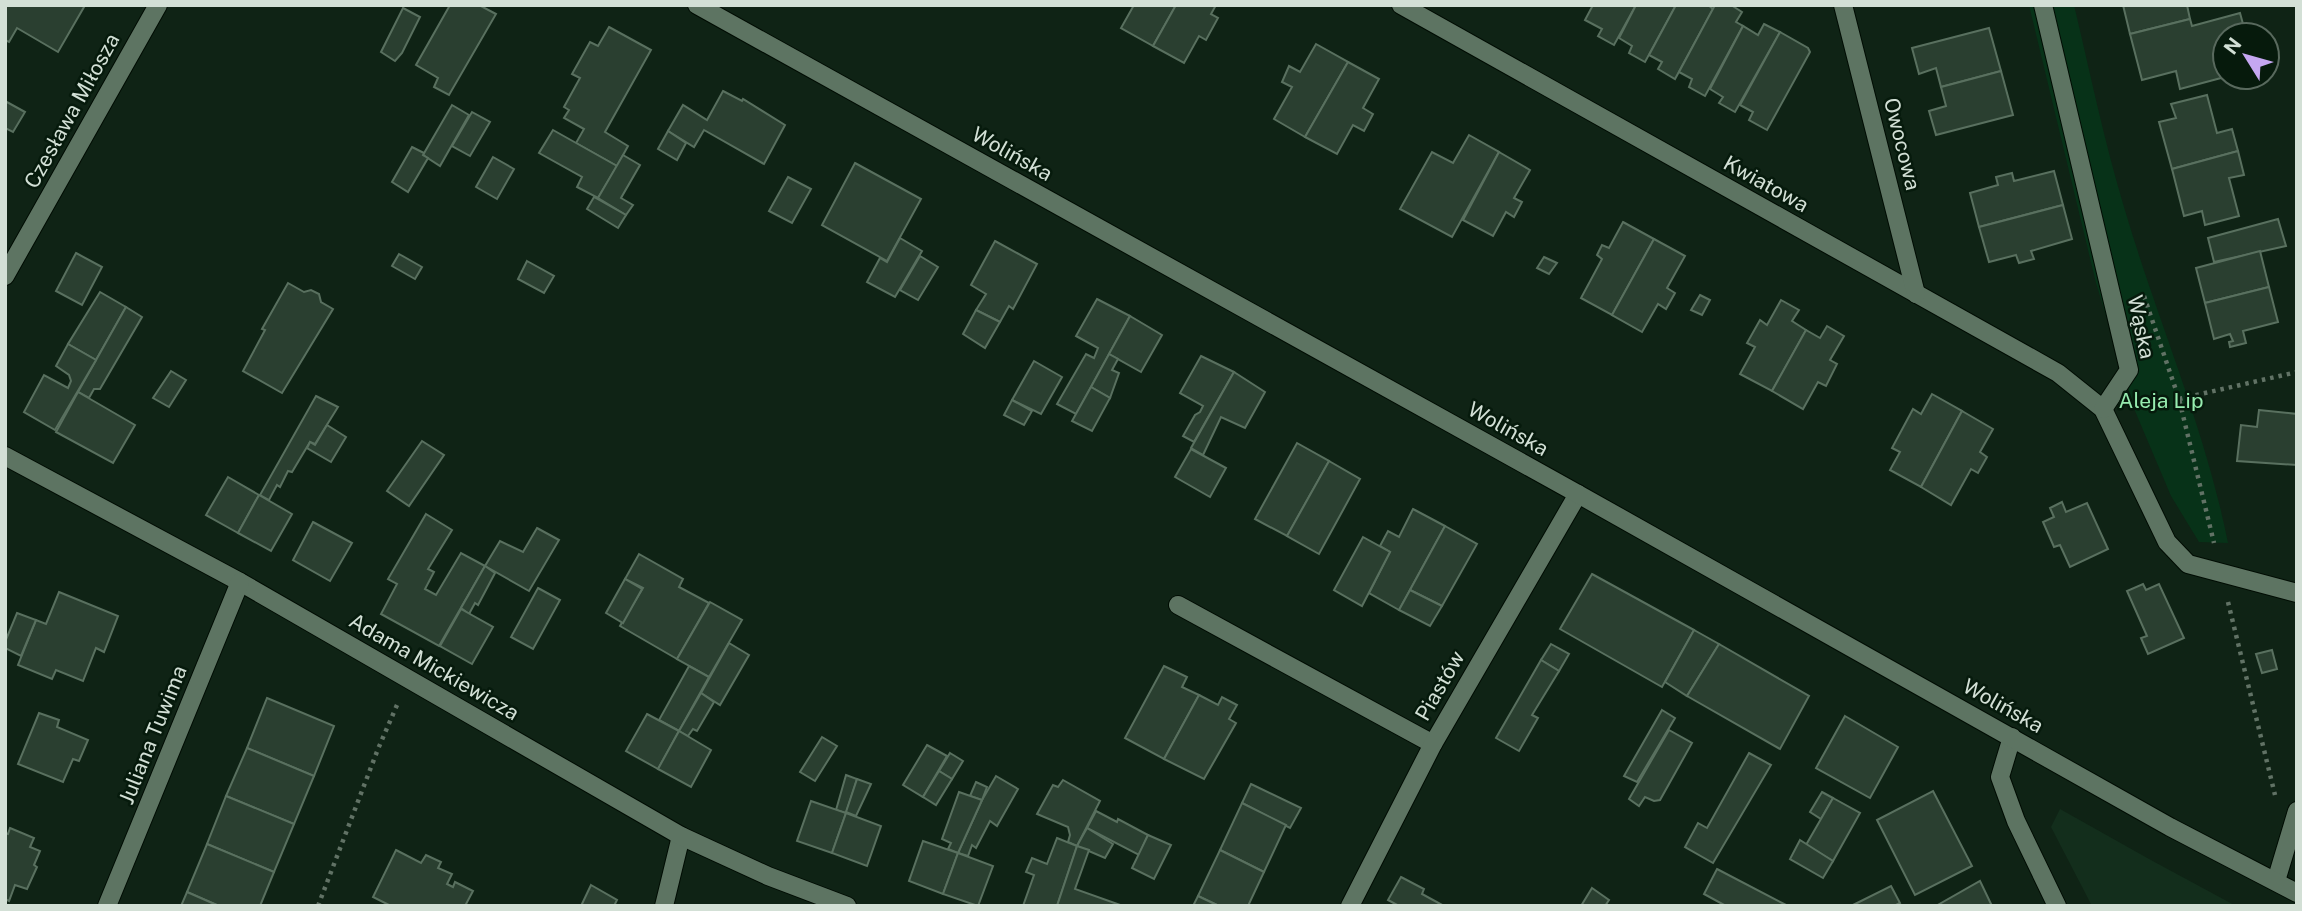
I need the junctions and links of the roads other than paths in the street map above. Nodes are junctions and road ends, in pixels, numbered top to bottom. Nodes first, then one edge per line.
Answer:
1 (158, 5) edge
2 (697, 5) edge
3 (1401, 5) edge
4 (1843, 5) edge
5 (2043, 5) edge
6 (5, 276) edge
7 (1916, 294) junction
8 (2103, 409) junction
9 (5, 456) edge
10 (1578, 494) junction
11 (240, 582) junction
12 (2297, 593) edge
13 (1178, 605) dead end
14 (2012, 737) junction
15 (1433, 744) junction
16 (2297, 811) edge
17 (681, 835) junction
18 (2276, 881) junction
19 (2297, 893) edge
20 (107, 906) edge
21 (664, 906) edge
22 (847, 906) edge
23 (1350, 906) edge
24 (2057, 906) edge

1 - 6 street, Czesława Miłosza
2 - 10 street, Wolińska
3 - 7 street, Kwiatowa
4 - 7 street, Owocowa
5 - 8 street, Wąska
7 - 8 street, Kwiatowa
8 - 12 street
9 - 11 street, Adama Mickiewicza
10 - 14 street, Wolińska
10 - 15 street, Piastów
11 - 17 street, Adama Mickiewicza
11 - 20 street, Juliana Tuwima
13 - 15 street
14 - 18 street, Wolińska
14 - 24 street
15 - 23 street, Piastów
16 - 18 street
17 - 21 street
17 - 22 street, Adama Mickiewicza
18 - 19 street, Wolińska

